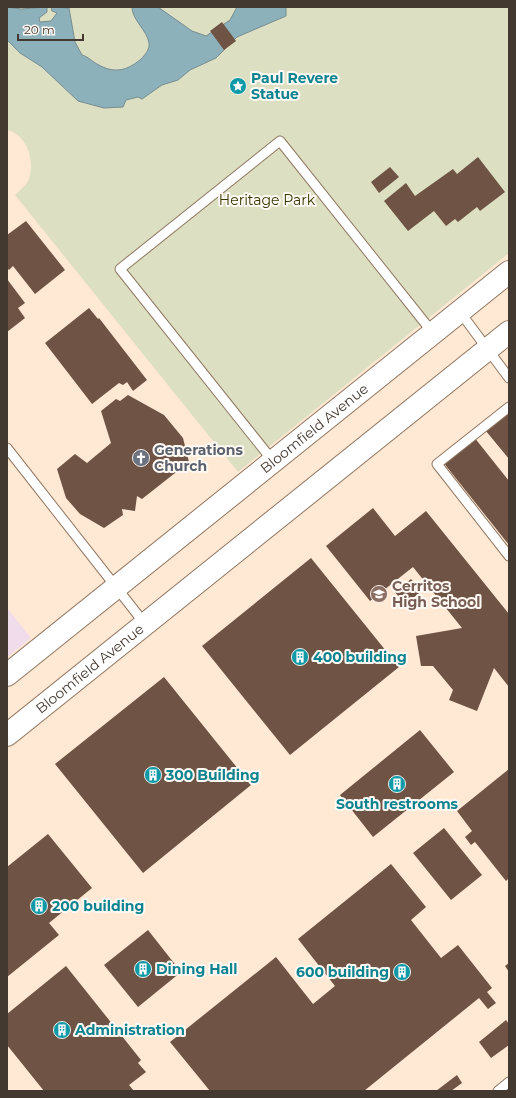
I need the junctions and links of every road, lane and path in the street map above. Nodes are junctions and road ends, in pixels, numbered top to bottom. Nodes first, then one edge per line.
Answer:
1 (509, 272) edge
2 (460, 312) junction
3 (509, 332) edge
4 (433, 333) junction
5 (488, 349) junction
6 (509, 378) edge
7 (509, 407) edge
8 (7, 448) edge
9 (273, 461) junction
10 (509, 556) edge
11 (116, 587) junction
12 (145, 624) junction
13 (7, 675) edge
14 (7, 735) edge
15 (509, 1082) edge
16 (498, 1091) edge

1 - 2 street, Bloomfield Avenue
2 - 4 street, Bloomfield Avenue
2 - 5 lane
3 - 5 street, Bloomfield Avenue
4 - 9 street, Bloomfield Avenue
4 - 9 lane
5 - 6 lane
5 - 12 street, Bloomfield Avenue
7 - 10 lane
8 - 11 lane
9 - 11 street, Bloomfield Avenue
11 - 12 lane
11 - 13 street, Bloomfield Avenue
12 - 14 street, Bloomfield Avenue
15 - 16 lane

